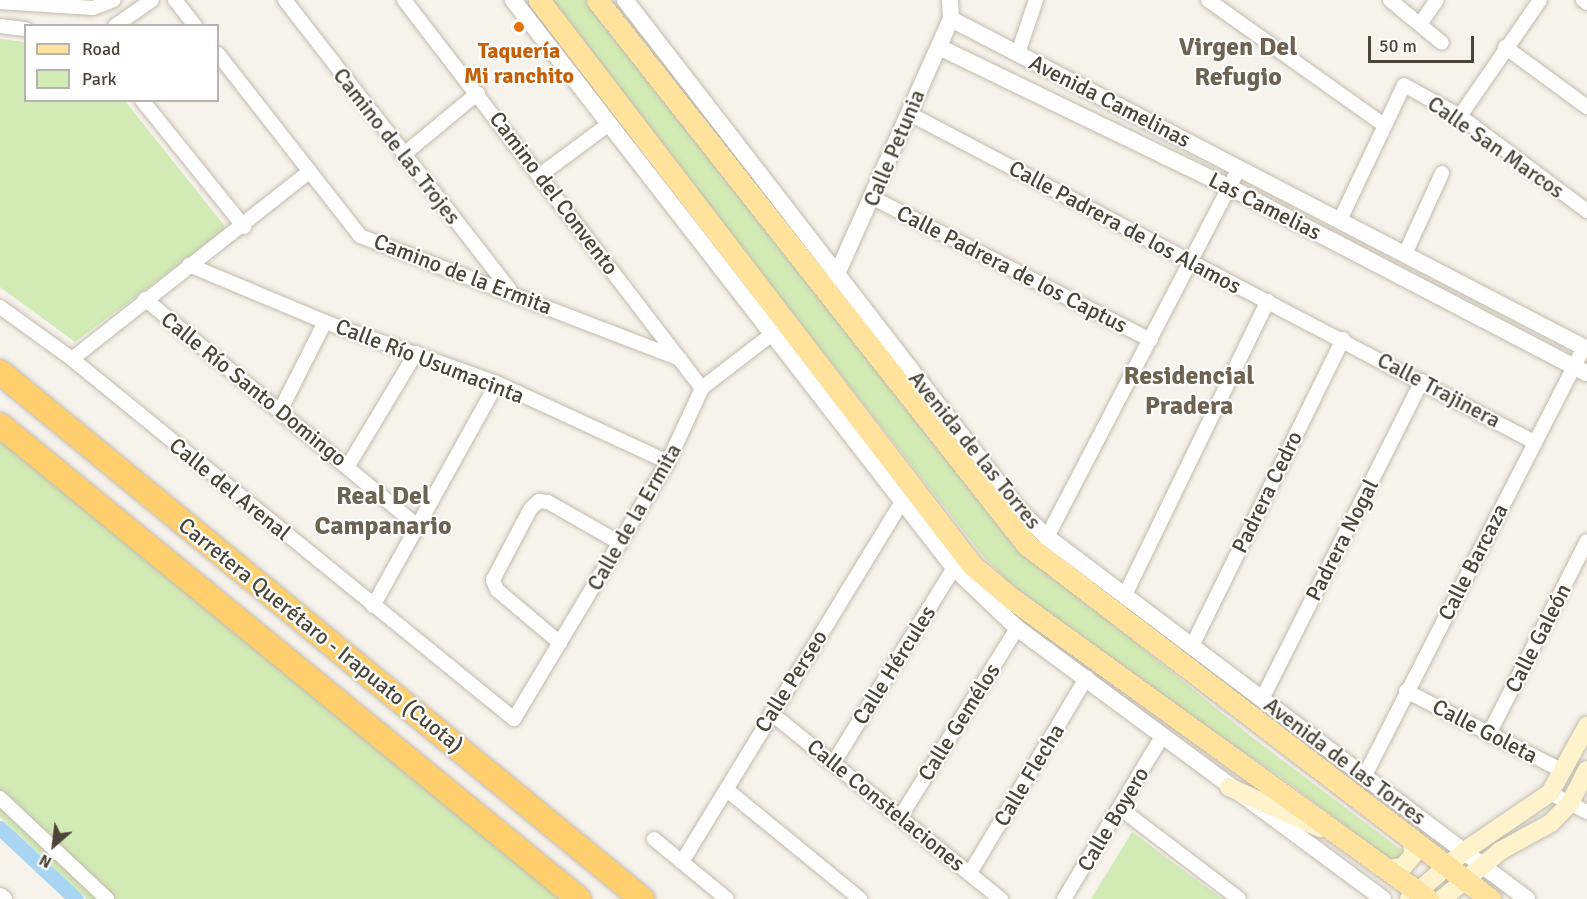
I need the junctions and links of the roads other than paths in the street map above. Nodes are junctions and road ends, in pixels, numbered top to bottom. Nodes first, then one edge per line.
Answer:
1 (114, 0) edge
2 (152, 0) edge
3 (175, 0) edge
4 (285, 0) edge
5 (404, 0) edge
6 (513, 0) edge
7 (539, 0) edge
8 (597, 0) edge
9 (625, 0) edge
10 (950, 0) edge
11 (1036, 0) edge
12 (1208, 0) edge
13 (1390, 0) edge
14 (1437, 0) edge
15 (1540, 0) edge
16 (1583, 0) edge
17 (0, 2) edge
18 (1587, 3) edge
19 (951, 19) junction
20 (119, 24) edge
21 (193, 24) edge
22 (1420, 24) junction
23 (0, 26) edge
24 (24, 29) edge
25 (1442, 43) dead end
26 (939, 47) junction
27 (1505, 47) junction
28 (1018, 53) junction
29 (219, 55) edge
30 (478, 93) junction
31 (144, 102) edge
32 (1587, 107) edge
33 (908, 113) junction
34 (1460, 116) junction
35 (609, 124) junction
36 (1384, 125) junction
37 (403, 154) junction
38 (1239, 168) junction
39 (310, 171) junction
40 (1442, 173) dead end
41 (540, 176) junction
42 (1229, 187) junction
43 (873, 198) junction
44 (1587, 211) edge
45 (1340, 220) junction
46 (244, 226) junction
47 (1406, 254) junction
48 (1191, 261) junction
49 (189, 265) junction
50 (836, 276) junction
51 (510, 291) junction
52 (145, 300) junction
53 (1268, 301) junction
54 (0, 306) edge
55 (324, 322) junction
56 (772, 334) junction
57 (1343, 339) junction
58 (1151, 340) junction
59 (1585, 349) edge
60 (416, 353) junction
61 (72, 359) junction
62 (680, 359) junction
63 (1580, 370) edge
64 (0, 372) edge
65 (1422, 381) junction
66 (497, 383) junction
67 (702, 388) junction
68 (280, 409) junction
69 (0, 425) edge
70 (1534, 442) junction
71 (668, 462) junction
72 (348, 466) junction
73 (902, 502) junction
74 (417, 526) junction
75 (1047, 537) junction
76 (1587, 542) edge
77 (620, 543) junction
78 (954, 568) junction
79 (1125, 595) junction
80 (373, 606) junction
81 (1017, 628) junction
82 (560, 643) junction
83 (1192, 645) junction
84 (1087, 677) junction
85 (1406, 691) junction
86 (1262, 699) junction
87 (771, 713) junction
88 (514, 719) joint
89 (1587, 726) edge
90 (1489, 734) junction
91 (1161, 738) junction
92 (834, 762) junction
93 (1587, 770) edge
94 (1563, 771) junction
95 (1364, 777) junction
96 (1229, 787) junction
97 (727, 790) junction
98 (1550, 793) junction
99 (0, 798) edge
100 (1570, 803) junction
101 (1121, 809) junction
102 (1587, 812) edge
103 (901, 816) junction
104 (1412, 838) junction
105 (654, 839) dead end
106 (1350, 842) junction
107 (1466, 850) junction
108 (682, 862) junction
109 (1447, 865) junction
110 (1483, 865) junction
111 (1388, 869) junction
112 (970, 873) junction
113 (1465, 880) junction
114 (0, 896) edge
115 (1418, 896) edge
116 (4, 899) edge
117 (107, 899) edge
118 (579, 899) edge
119 (642, 899) edge
120 (727, 899) edge
121 (860, 899) edge
122 (1001, 899) edge
123 (1064, 899) edge
124 (1239, 899) edge
125 (1383, 899) edge
126 (1442, 899) edge
127 (1490, 899) edge
128 (1527, 899) edge

1 - 17 street
2 - 20 street
3 - 21 street
4 - 37 street, Camino de las Trojes
5 - 30 street, Camino del Convento
6 - 35 street
7 - 106 main road
8 - 104 main road, Avenida de las Torres
9 - 50 street, Avenida de las Torres
10 - 19 street
11 - 28 street
12 - 36 street
13 - 22 street
14 - 22 street
15 - 27 street
16 - 18 street
19 - 26 street, Calle Petunia
19 - 28 street, Avenida Camelinas
22 - 25 street
23 - 24 street
26 - 33 street, Calle Petunia
26 - 42 street, Las Camelias
27 - 32 street
27 - 34 street
28 - 38 street, Avenida Camelinas
29 - 39 street, Camino de la Ermita
30 - 37 street
30 - 41 street, Camino del Convento
31 - 46 street
33 - 43 street, Calle Petunia
33 - 48 street, Calle Padrera de los Alamos
34 - 36 street, Calle San Marcos
34 - 44 street, Calle San Marcos
35 - 41 street
35 - 56 street
36 - 45 street
37 - 51 street, Camino de las Trojes
38 - 42 street
38 - 45 street, Avenida Camelinas
39 - 46 street
39 - 51 street, Camino de la Ermita
40 - 47 street
41 - 62 street, Camino del Convento
42 - 48 street
42 - 63 street, Las Camelias
43 - 50 street, Calle Petunia
43 - 58 street, Calle Padrera de los Captus
45 - 47 street, Avenida Camelinas
46 - 49 street
47 - 59 street, Avenida Camelinas
48 - 53 street, Calle Padrera de los Alamos
48 - 58 street
49 - 52 street
49 - 55 street, Calle Río Usumacinta
50 - 75 street, Avenida de las Torres
51 - 62 street, Camino de la Ermita
52 - 61 street
52 - 68 street, Calle Río Santo Domingo
53 - 57 street, Calle Padrera de los Alamos
53 - 79 street
54 - 61 street, Calle del Arenal
55 - 60 street, Calle Río Usumacinta
55 - 68 street
56 - 67 street, Calle de la Ermita
56 - 73 street
57 - 65 street, Calle Trajinera
57 - 83 street, Padrera Cedro
58 - 75 street
59 - 63 street, Calle Barcaza
60 - 66 street, Calle Río Usumacinta
60 - 72 street
61 - 80 street, Calle del Arenal
62 - 67 street, Camino del Convento
63 - 70 street, Calle Barcaza
64 - 119 highway, Carretera Querétaro - Irapuato (Cuota)
65 - 70 street, Calle Trajinera
65 - 86 street, Padrera Nogal
66 - 71 street, Calle Río Usumacinta
66 - 74 street
67 - 71 street, Calle de la Ermita
68 - 72 street, Calle Río Santo Domingo
69 - 118 highway, Carretera Querétaro - Irapuato (Cuota)
70 - 85 street, Calle Barcaza
71 - 77 street, Calle de la Ermita
72 - 74 street, Calle Río Santo Domingo
73 - 78 street
73 - 87 street, Calle Perseo
74 - 80 street
75 - 79 street, Avenida de las Torres
76 - 90 street, Calle Galeón
77 - 82 street, Calle de la Ermita
77 - 82 street
78 - 81 street
78 - 92 street, Calle Hércules
79 - 83 street, Avenida de las Torres
80 - 88 street, Calle del Arenal
81 - 84 street
81 - 103 street, Calle Gemélos
82 - 88 street, Calle de la Ermita
83 - 86 street, Avenida de las Torres
84 - 91 street
84 - 112 street, Calle Flecha
85 - 90 street, Calle Goleta
85 - 95 street, Calle Barcaza
86 - 95 street, Avenida de las Torres
87 - 92 street, Calle Constelaciones
87 - 97 street, Calle Perseo
89 - 94 main road
90 - 94 street, Calle Goleta
91 - 96 street
91 - 101 street, Calle Boyero
92 - 103 street, Calle Constelaciones
93 - 100 main road
94 - 98 main road
95 - 107 street, Avenida de las Torres
96 - 106 main road
96 - 125 street
97 - 108 street, Calle Perseo
97 - 121 street
98 - 100 street
98 - 107 main road
99 - 117 street
100 - 102 street
100 - 110 main road
101 - 123 street, Calle Boyero
101 - 124 street
103 - 112 street, Calle Constelaciones
104 - 109 main road, Avenida de las Torres
104 - 111 main road
105 - 108 street
106 - 111 main road
107 - 109 main road
107 - 110 street, Avenida de las Torres
108 - 120 street
109 - 113 main road, Avenida de las Torres
109 - 115 main road
110 - 113 main road
110 - 128 street, Avenida de las Torres
111 - 115 main road
112 - 122 street, Calle Constelaciones
113 - 126 main road
113 - 127 main road, Avenida de las Torres
114 - 116 street

